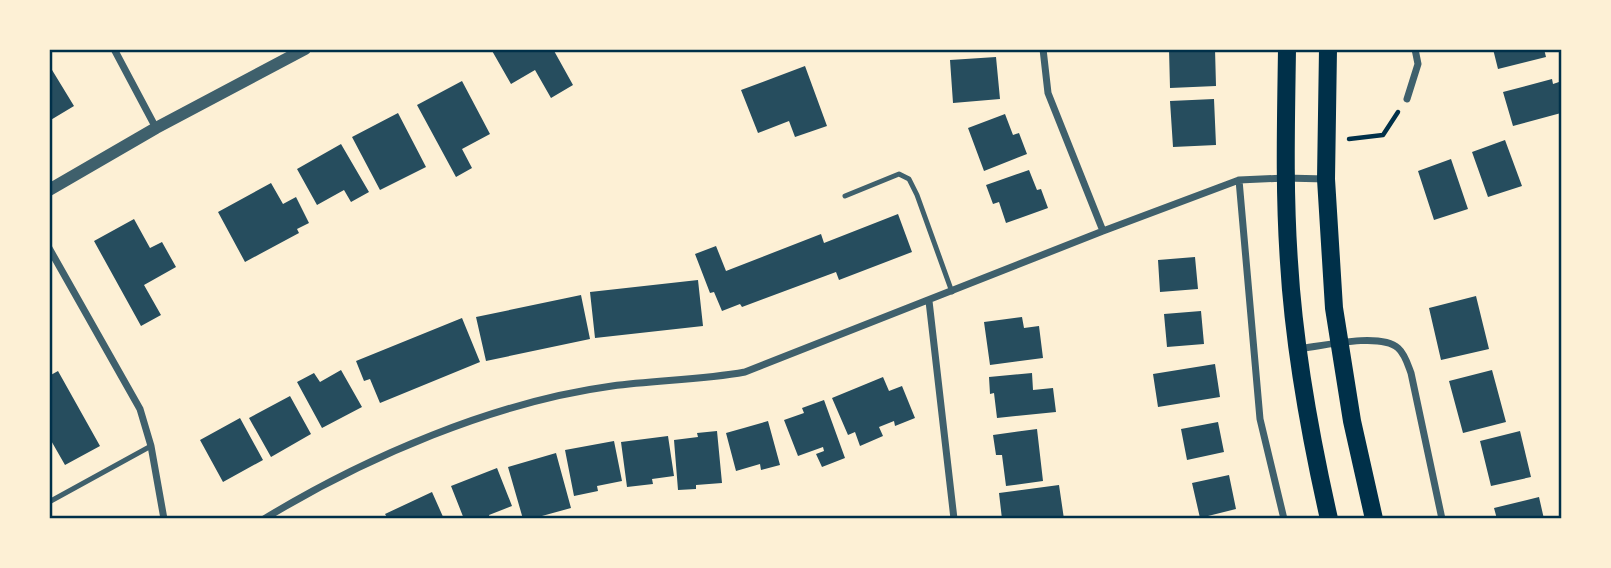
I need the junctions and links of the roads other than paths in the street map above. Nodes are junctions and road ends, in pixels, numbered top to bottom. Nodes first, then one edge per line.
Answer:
1 (114, 49) edge
2 (305, 49) edge
3 (1043, 49) edge
4 (1287, 49) edge
5 (1328, 49) edge
6 (1415, 49) edge
7 (1407, 99) road end
8 (156, 128) junction
9 (1285, 178) junction
10 (1239, 180) junction
11 (1326, 180) junction
12 (49, 190) edge
13 (845, 195) dead end
14 (1104, 231) junction
15 (49, 248) edge
16 (952, 292) junction
17 (929, 301) junction
18 (1340, 343) junction
19 (1298, 349) junction
20 (151, 446) junction
21 (49, 502) edge
22 (164, 519) edge
23 (264, 519) edge
24 (954, 519) edge
25 (1284, 519) edge
26 (1329, 519) edge
27 (1374, 519) edge
28 (1442, 519) edge

1 - 8 street
2 - 8 street
3 - 14 street
4 - 9 main road
5 - 11 main road
6 - 7 street
8 - 12 street
9 - 10 street
9 - 11 street
9 - 19 main road
10 - 14 street
10 - 25 street
11 - 18 main road
13 - 16 lane
14 - 16 street
15 - 20 street
16 - 17 street
17 - 23 street
17 - 24 street
18 - 19 street
18 - 27 main road
18 - 28 street
19 - 26 main road
20 - 21 lane
20 - 22 street

